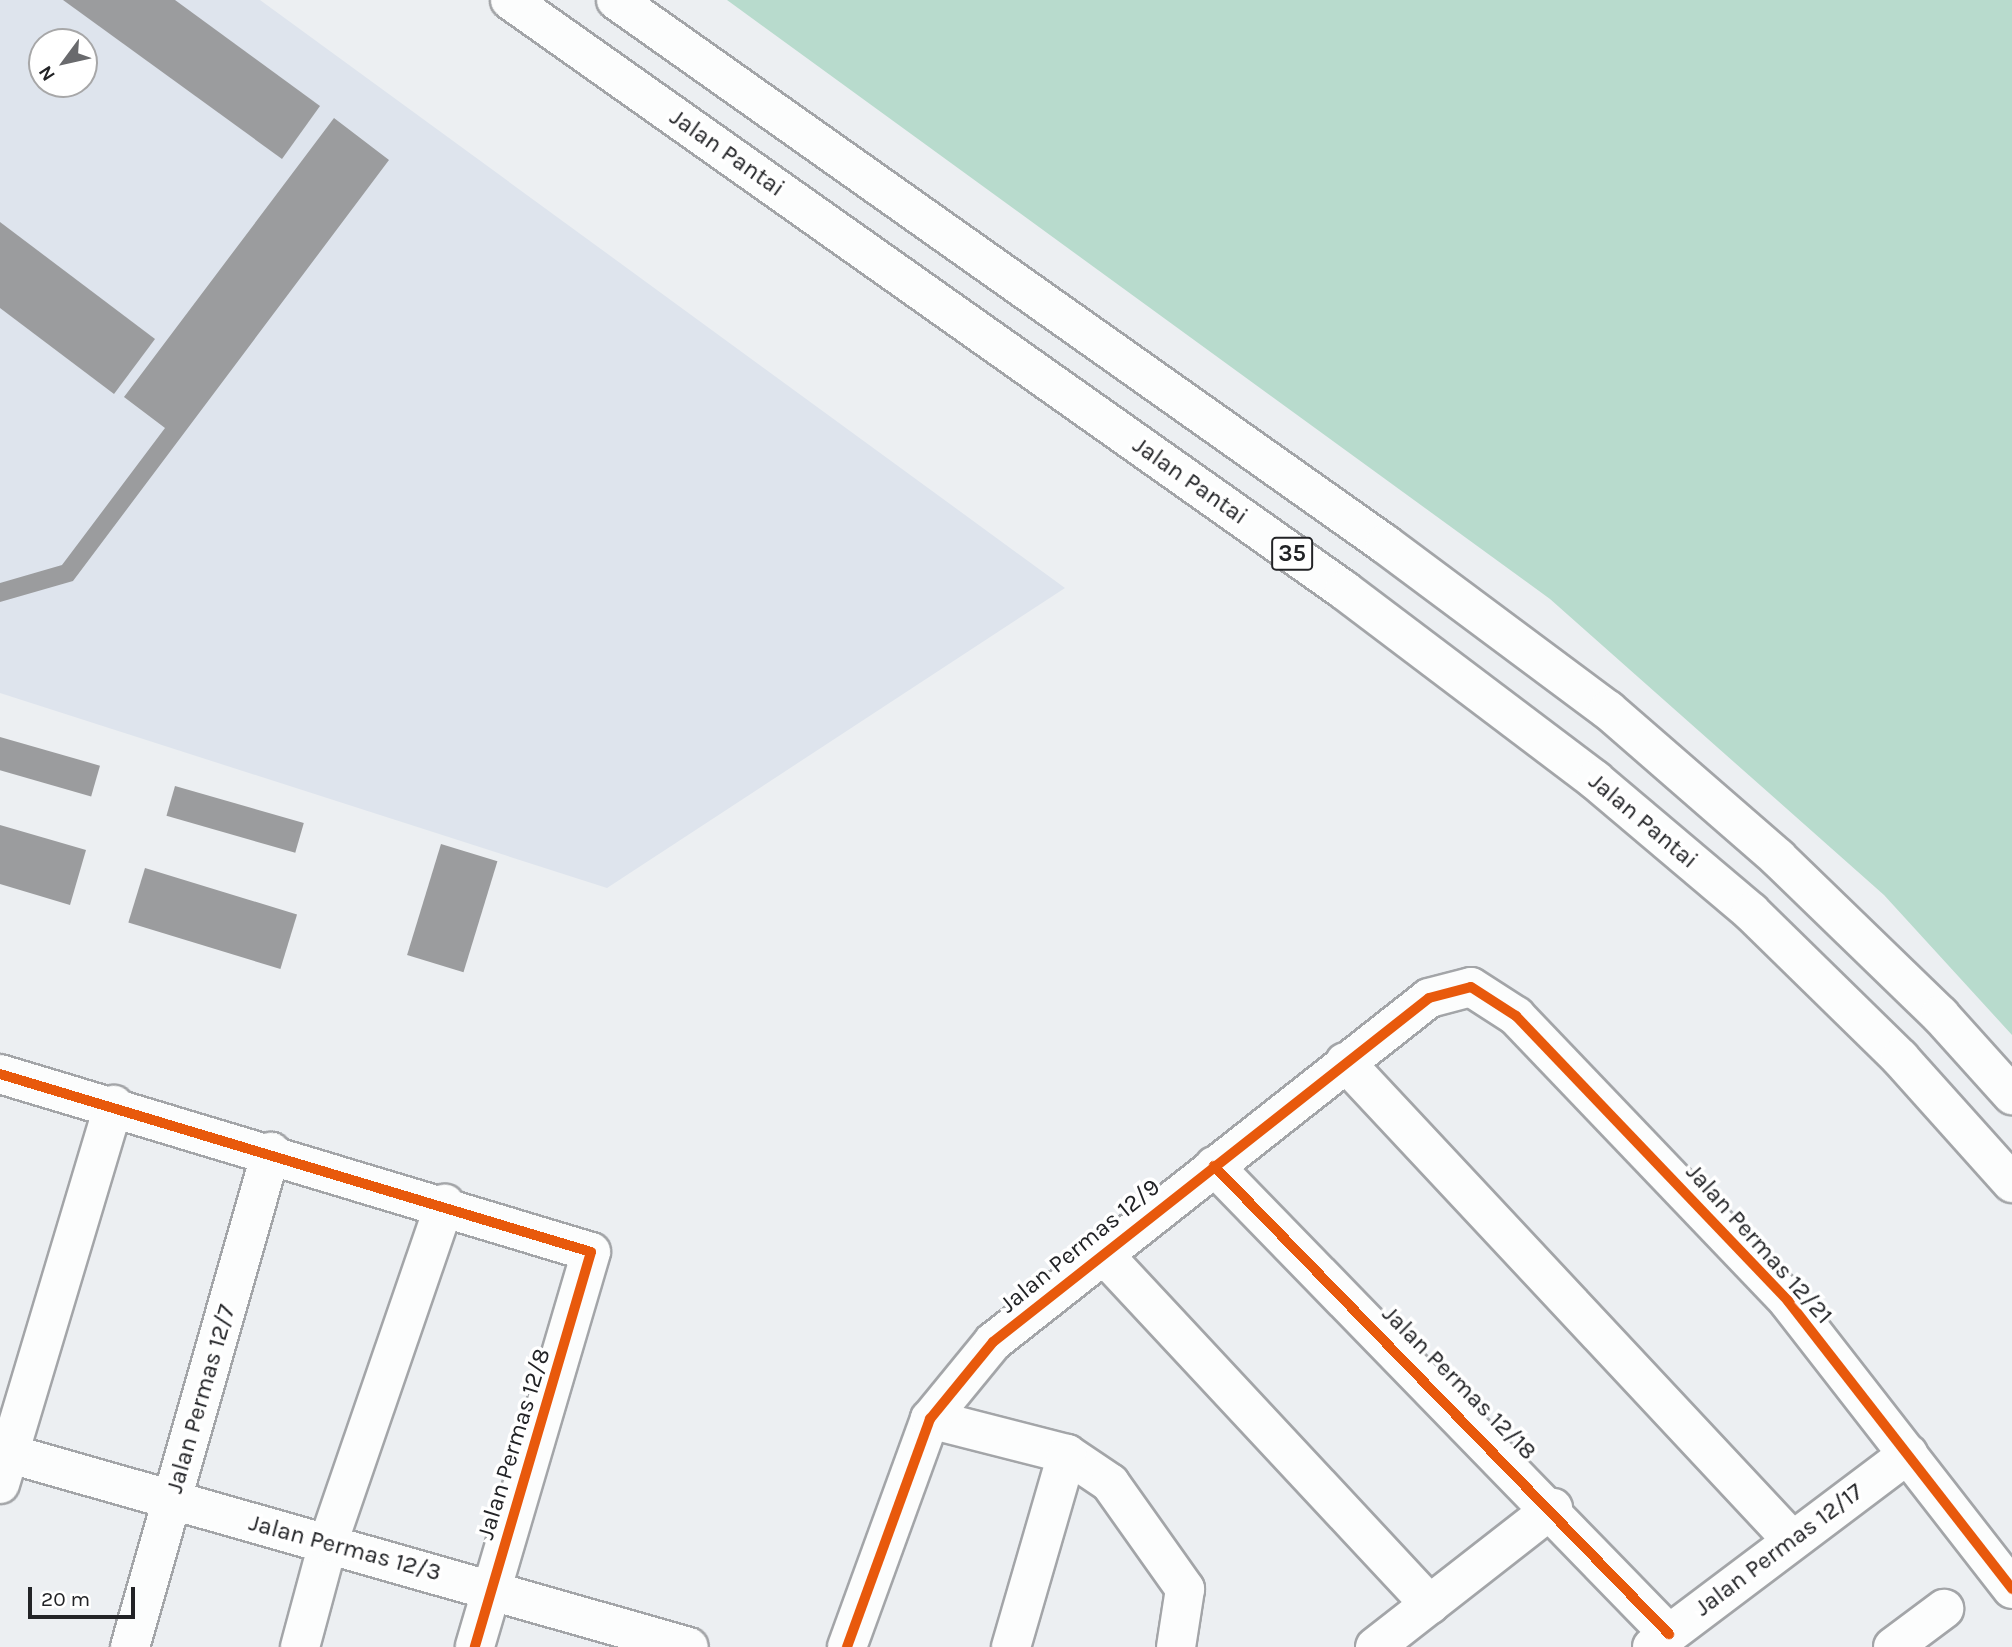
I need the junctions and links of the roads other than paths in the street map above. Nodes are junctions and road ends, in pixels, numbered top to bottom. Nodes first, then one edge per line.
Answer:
1 (510, 0) edge
2 (616, 0) edge
3 (1471, 987) joint
4 (1345, 1062) junction
5 (0, 1074) edge
6 (2012, 1095) edge
7 (114, 1105) junction
8 (271, 1152) junction
9 (1214, 1166) junction
10 (2012, 1183) edge
11 (445, 1204) junction
12 (1104, 1255) junction
13 (930, 1419) junction
14 (1067, 1454) junction
15 (1908, 1454) junction
16 (3, 1463) edge
17 (173, 1501) junction
18 (1553, 1508) junction
19 (1790, 1538) junction
20 (328, 1543) junction
21 (492, 1588) junction
22 (2012, 1589) edge
23 (1430, 1604) junction
24 (1944, 1609) dead end
25 (1661, 1640) edge
26 (672, 1645) edge
27 (130, 1647) edge
28 (300, 1647) edge
29 (475, 1647) edge
30 (847, 1647) edge
31 (1011, 1647) edge
32 (1176, 1647) edge
33 (1375, 1647) edge
34 (1893, 1647) edge

1 - 10 main road, Jalan Pantai / 35
2 - 6 main road, 35
3 - 4 main road, Jalan Permas 12/9
3 - 15 main road, Jalan Permas 12/21
4 - 9 main road, Jalan Permas 12/9
4 - 19 main road
5 - 7 main road
7 - 8 main road
7 - 16 main road
8 - 11 main road
8 - 17 main road, Jalan Permas 12/7
9 - 12 main road, Jalan Permas 12/9
9 - 18 main road, Jalan Permas 12/18
11 - 20 main road
11 - 21 main road, Jalan Permas 12/8
12 - 13 main road, Jalan Permas 12/9
12 - 23 main road
13 - 14 main road
13 - 30 main road, Jalan Permas 12/9
14 - 31 main road
14 - 32 main road
15 - 19 main road, Jalan Permas 12/17
15 - 22 main road, Jalan Permas 12/21
16 - 17 main road, Jalan Permas 12/3
17 - 20 main road, Jalan Permas 12/3
17 - 27 main road, Jalan Permas 12/7
18 - 23 main road
18 - 25 main road, Jalan Permas 12/18
19 - 25 main road, Jalan Permas 12/17
20 - 21 main road, Jalan Permas 12/3
20 - 28 main road
21 - 26 main road, Jalan Permas 12/3
21 - 29 main road, Jalan Permas 12/8
23 - 33 main road
24 - 34 main road

